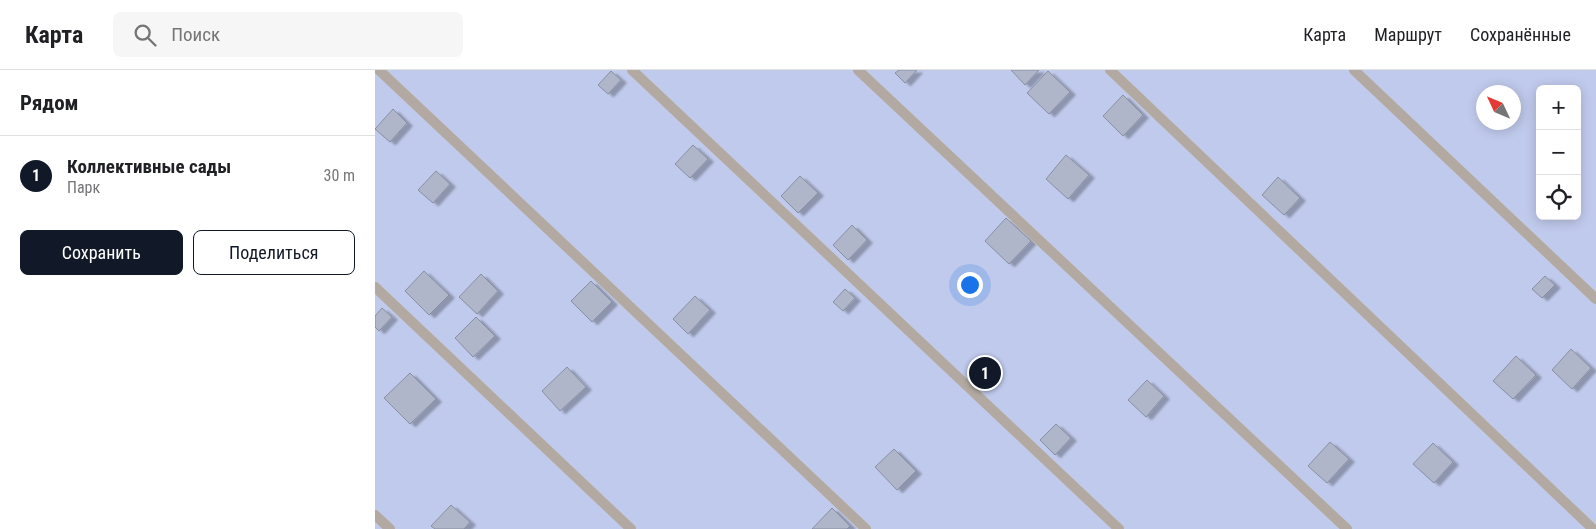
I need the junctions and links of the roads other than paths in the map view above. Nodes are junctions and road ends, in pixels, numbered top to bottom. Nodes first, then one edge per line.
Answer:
1 (379, 70) edge
2 (631, 70) edge
3 (858, 70) edge
4 (1110, 70) edge
5 (1354, 70) edge
6 (375, 287) edge
7 (1596, 299) edge
8 (375, 514) edge
9 (390, 529) edge
10 (631, 529) edge
11 (866, 529) edge
12 (1119, 529) edge
13 (1347, 529) edge
14 (1593, 529) edge

1 - 11 lane
2 - 12 lane
3 - 13 lane
4 - 14 lane
5 - 7 lane
6 - 10 lane
8 - 9 lane

